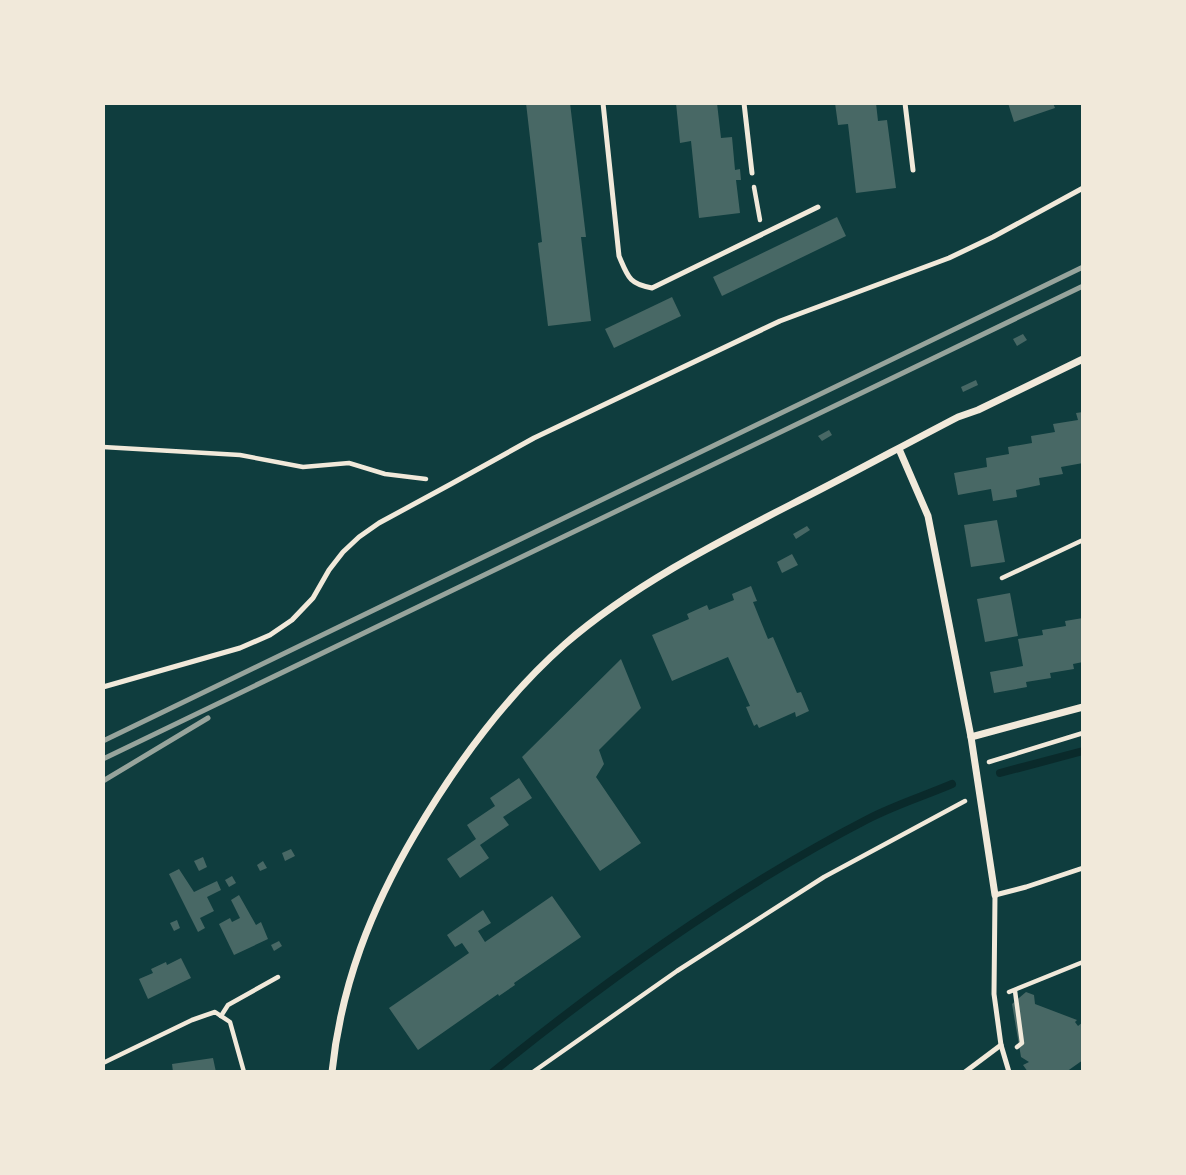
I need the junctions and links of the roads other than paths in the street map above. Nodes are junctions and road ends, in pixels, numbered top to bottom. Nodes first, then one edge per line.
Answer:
1 (603, 103) edge
2 (744, 103) edge
3 (905, 103) edge
4 (913, 170) dead end
5 (752, 173) road end
6 (1083, 188) edge
7 (818, 207) dead end
8 (1083, 359) edge
9 (899, 449) junction
10 (103, 687) edge
11 (1083, 707) edge
12 (971, 737) junction
13 (1083, 868) edge
14 (995, 895) junction
15 (1001, 1045) junction
16 (331, 1072) edge
17 (965, 1072) edge
18 (1009, 1072) edge

1 - 7 lane
2 - 5 lane
3 - 4 lane
6 - 10 lane
8 - 9 street
9 - 12 street
9 - 16 street
11 - 12 street
12 - 14 street
13 - 14 lane
14 - 15 lane
15 - 17 lane
15 - 18 lane

